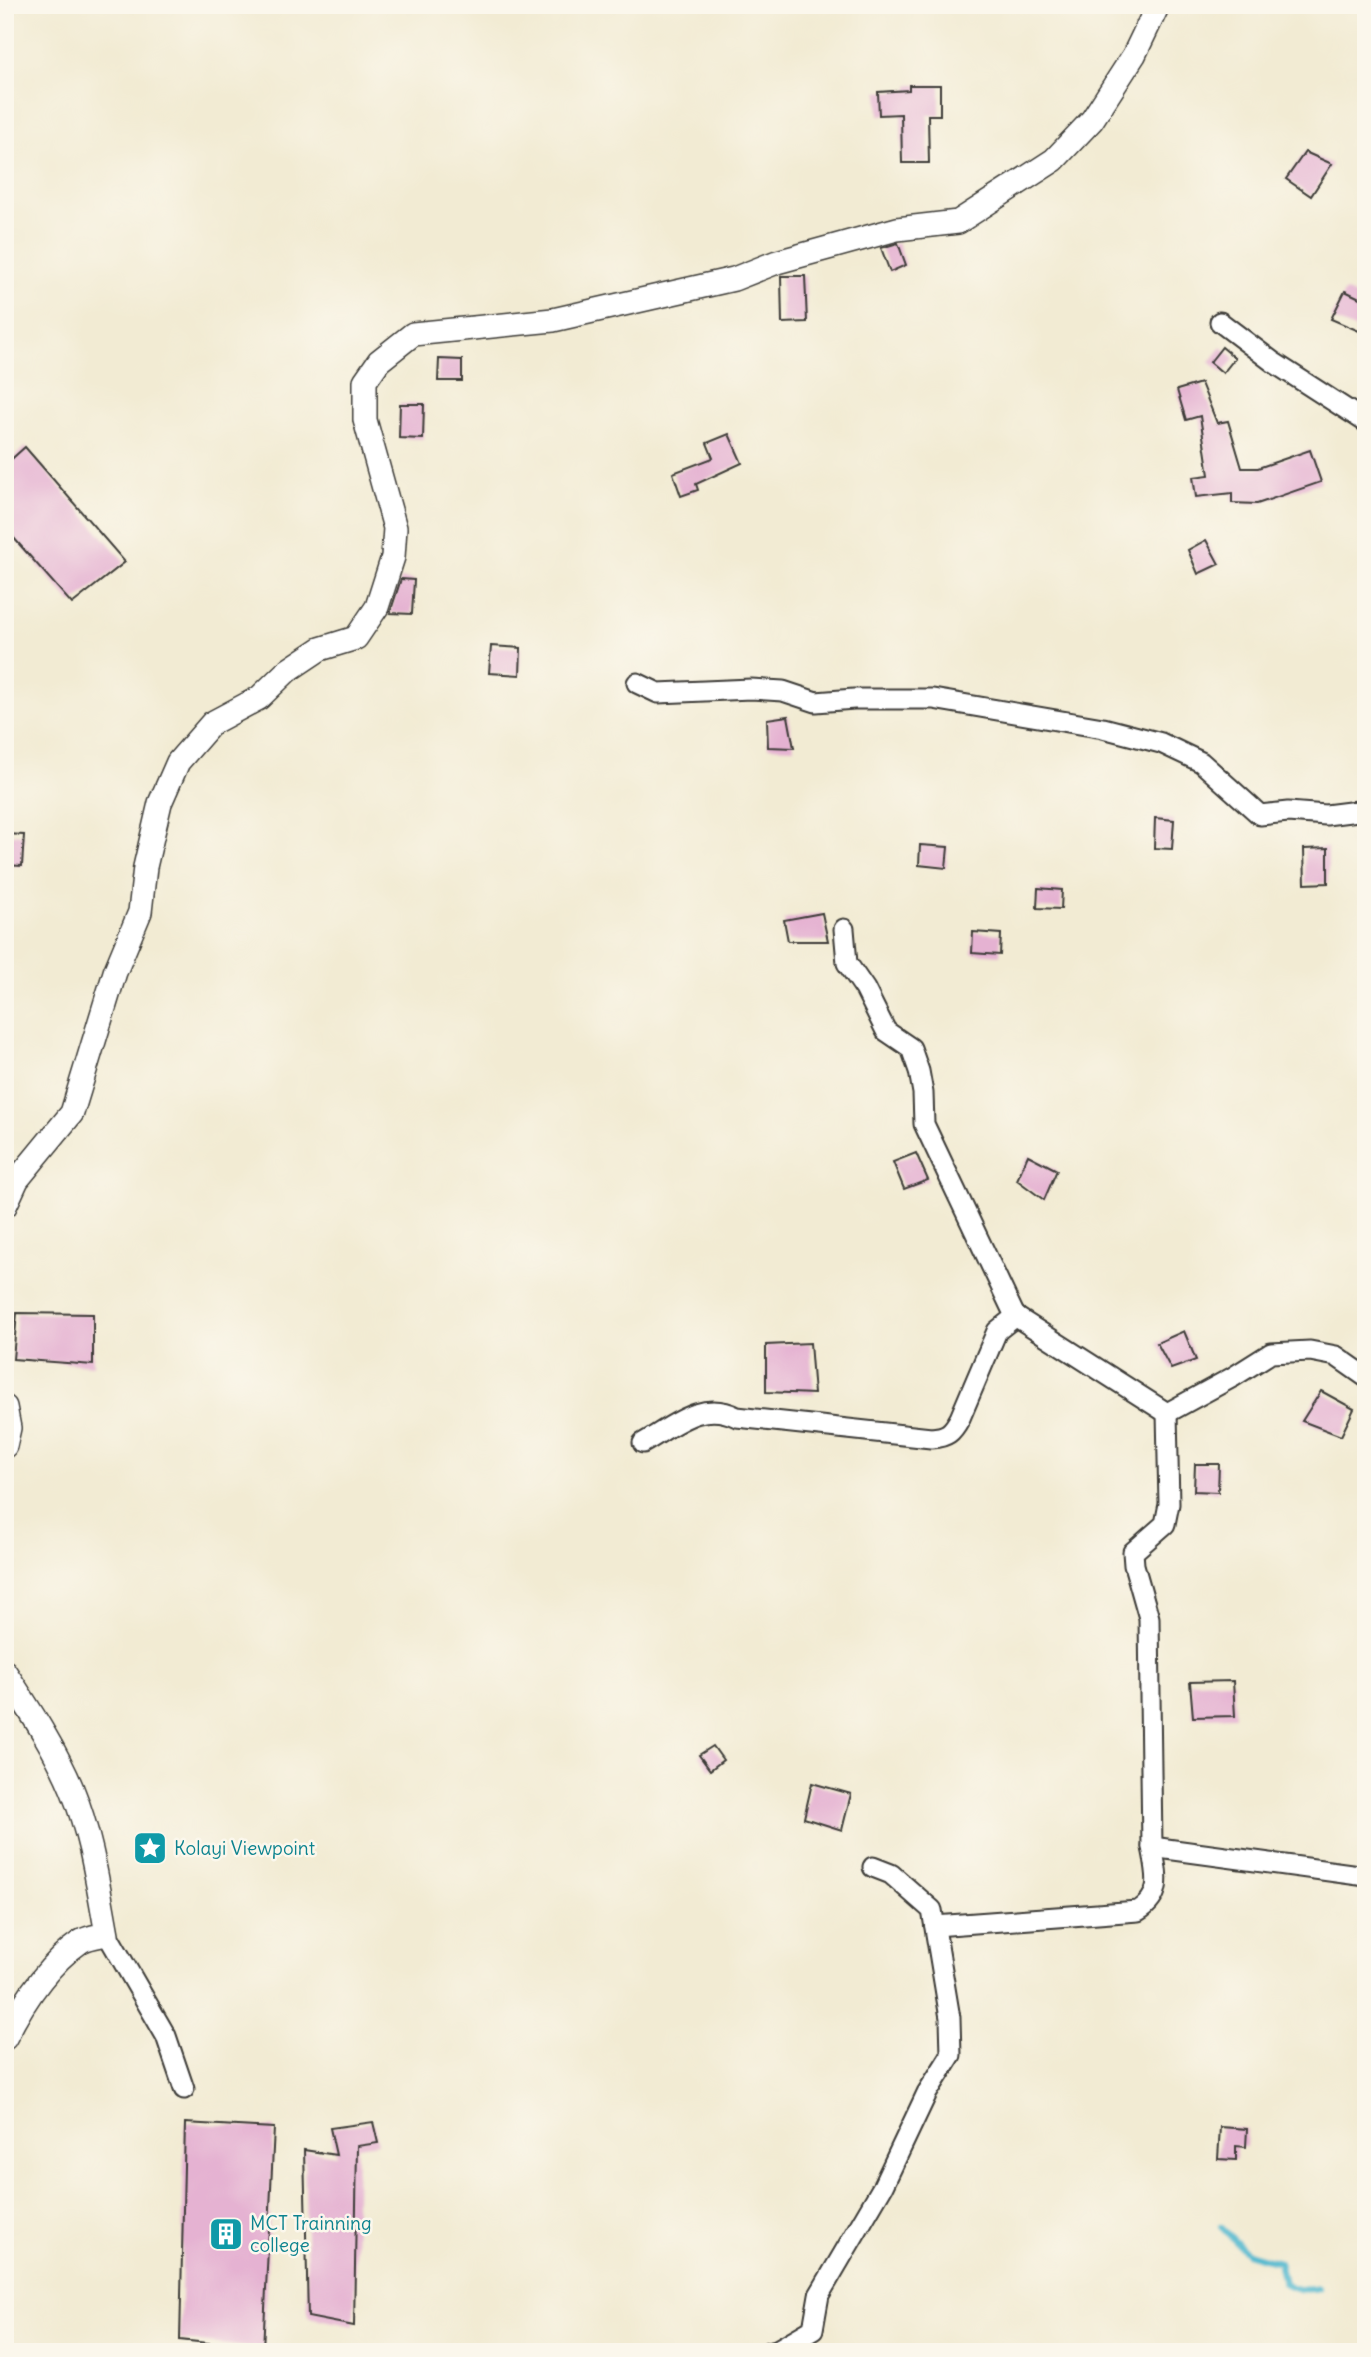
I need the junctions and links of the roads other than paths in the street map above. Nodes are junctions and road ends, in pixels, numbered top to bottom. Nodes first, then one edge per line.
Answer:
1 (1158, 5) edge
2 (1220, 322) dead end
3 (1366, 422) edge
4 (637, 683) dead end
5 (1366, 810) edge
6 (844, 929) dead end
7 (5, 1206) edge
8 (1016, 1317) junction
9 (1366, 1377) edge
10 (5, 1407) edge
11 (1167, 1413) junction
12 (643, 1443) dead end
13 (5, 1446) edge
14 (5, 1672) edge
15 (1152, 1847) junction
16 (873, 1867) dead end
17 (1366, 1876) edge
18 (935, 1926) junction
19 (107, 1934) junction
20 (5, 2038) edge
21 (184, 2089) dead end
22 (769, 2352) edge

1 - 7 street
2 - 3 street
4 - 5 street
6 - 8 street
8 - 11 street
8 - 12 street
9 - 11 street
10 - 13 street
11 - 15 street
14 - 19 street
15 - 17 street
15 - 18 street
16 - 18 street
18 - 22 street
19 - 20 street
19 - 21 street

